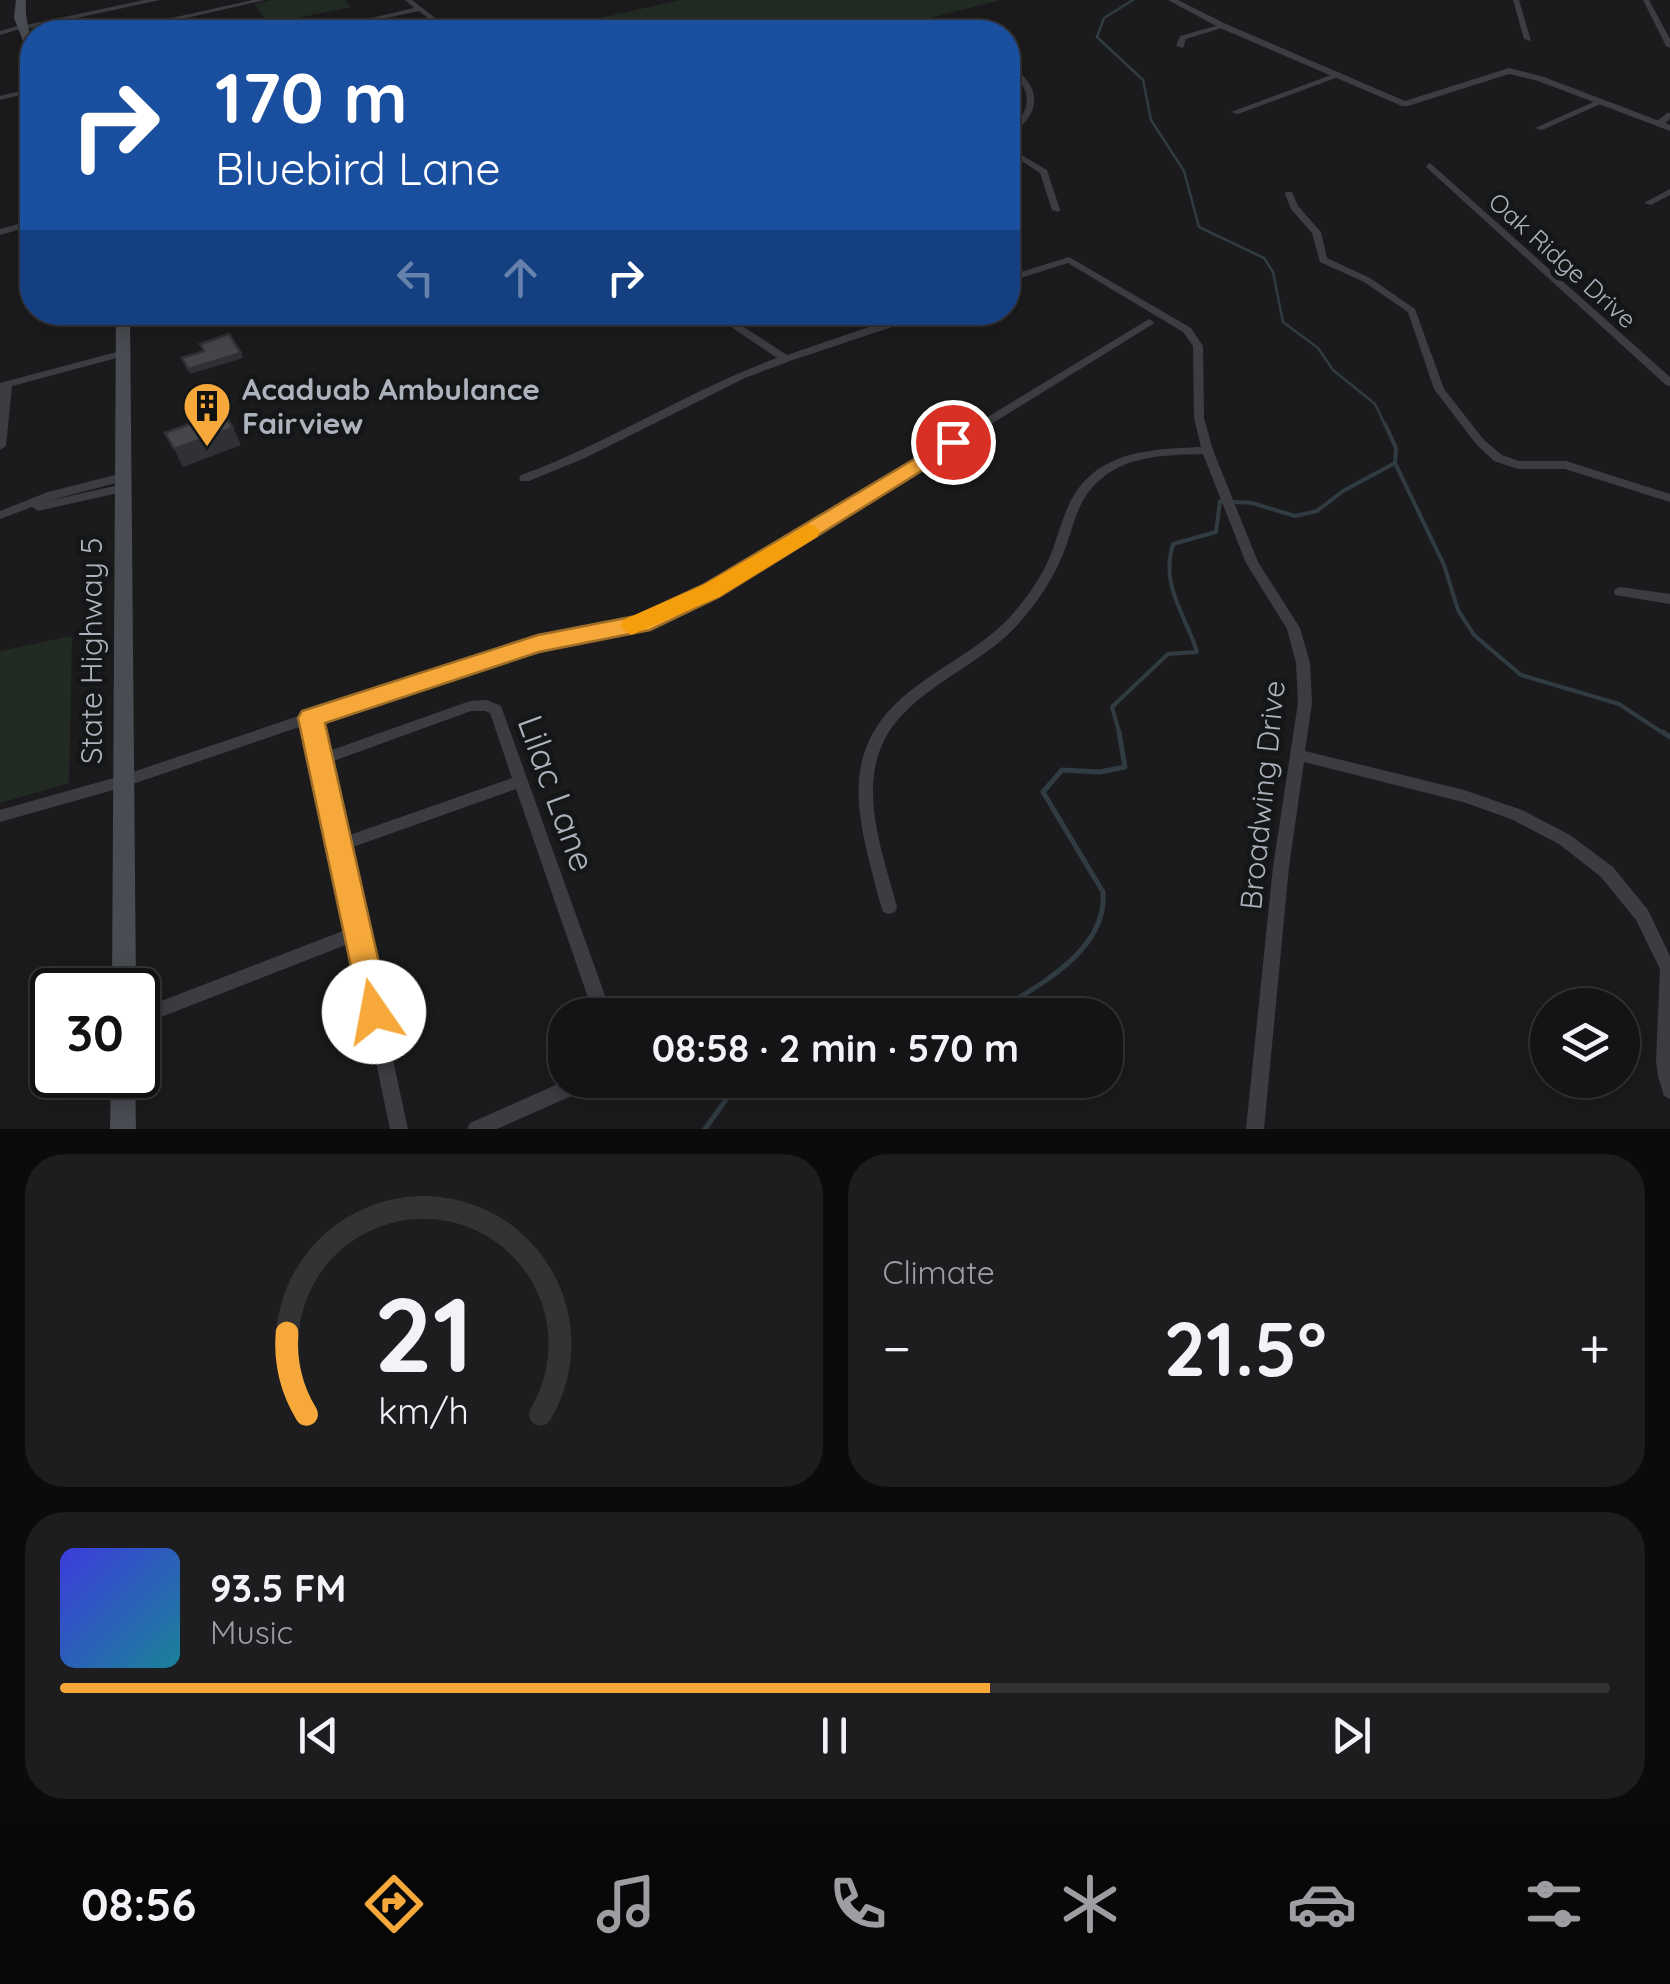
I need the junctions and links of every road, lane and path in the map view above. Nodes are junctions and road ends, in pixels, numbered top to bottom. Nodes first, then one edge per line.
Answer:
1 (156, 0) edge
2 (262, 0) edge
3 (408, 0) edge
4 (1172, 0) edge
5 (1516, 0) edge
6 (1646, 0) edge
7 (225, 4) edge
8 (420, 9) junction
9 (56, 20) edge
10 (170, 20) edge
11 (370, 20) edge
12 (434, 20) edge
13 (1223, 26) junction
14 (1528, 39) dead end
15 (1180, 46) dead end
16 (1670, 46) edge
17 (1020, 76) edge
18 (1337, 76) junction
19 (1600, 102) junction
20 (1235, 112) dead end
21 (1670, 115) edge
22 (1020, 122) edge
23 (1665, 126) edge
24 (1539, 128) dead end
25 (1020, 157) edge
26 (1430, 166) dead end
27 (1670, 192) edge
28 (1290, 194) dead end
29 (1648, 203) dead end
30 (1056, 210) dead end
31 (1020, 275) edge
32 (1149, 322) dead end
33 (123, 325) edge
34 (734, 325) edge
35 (884, 325) edge
36 (124, 352) junction
37 (784, 358) junction
38 (1670, 384) edge
39 (4, 385) edge
40 (0, 446) edge
41 (1207, 450) junction
42 (525, 478) dead end
43 (123, 482) junction
44 (1670, 498) edge
45 (6, 514) edge
46 (1620, 592) dead end
47 (1670, 600) edge
48 (311, 718) junction
49 (1298, 756) junction
50 (320, 760) junction
51 (124, 781) junction
52 (521, 781) junction
53 (0, 816) edge
54 (338, 846) junction
55 (889, 907) dead end
56 (357, 933) junction
57 (124, 968) edge
58 (597, 998) edge
59 (160, 1009) edge
60 (1670, 1090) edge
61 (123, 1098) edge
62 (548, 1098) edge
63 (123, 1129) edge
64 (400, 1129) edge
65 (476, 1129) edge
66 (1255, 1129) edge

1 - 9 street
2 - 7 street
3 - 8 street
4 - 13 street
5 - 14 street
6 - 16 street
7 - 10 street
8 - 11 street
8 - 12 street
13 - 15 street
13 - 18 street
17 - 22 street
18 - 19 street
18 - 20 street
19 - 23 street
19 - 24 street
21 - 23 street
25 - 30 street
26 - 38 street, Oak Ridge Drive
27 - 29 street
28 - 44 street
31 - 41 street, Broadwing Drive
32 - 48 street
33 - 36 main road, State Highway 5
34 - 37 street
35 - 37 street
36 - 39 street
36 - 43 main road, State Highway 5
37 - 42 street
39 - 40 street
41 - 49 street, Broadwing Drive
41 - 55 street
43 - 45 street
43 - 51 main road, State Highway 5
46 - 47 street
48 - 50 street
48 - 51 street
49 - 60 street
49 - 66 street, Broadwing Drive
50 - 52 street, Lilac Lane
50 - 54 street
51 - 53 street
51 - 57 main road, State Highway 5
52 - 54 street
52 - 58 street, Lilac Lane
54 - 56 street
56 - 59 street
56 - 64 street
61 - 63 main road
62 - 65 street

